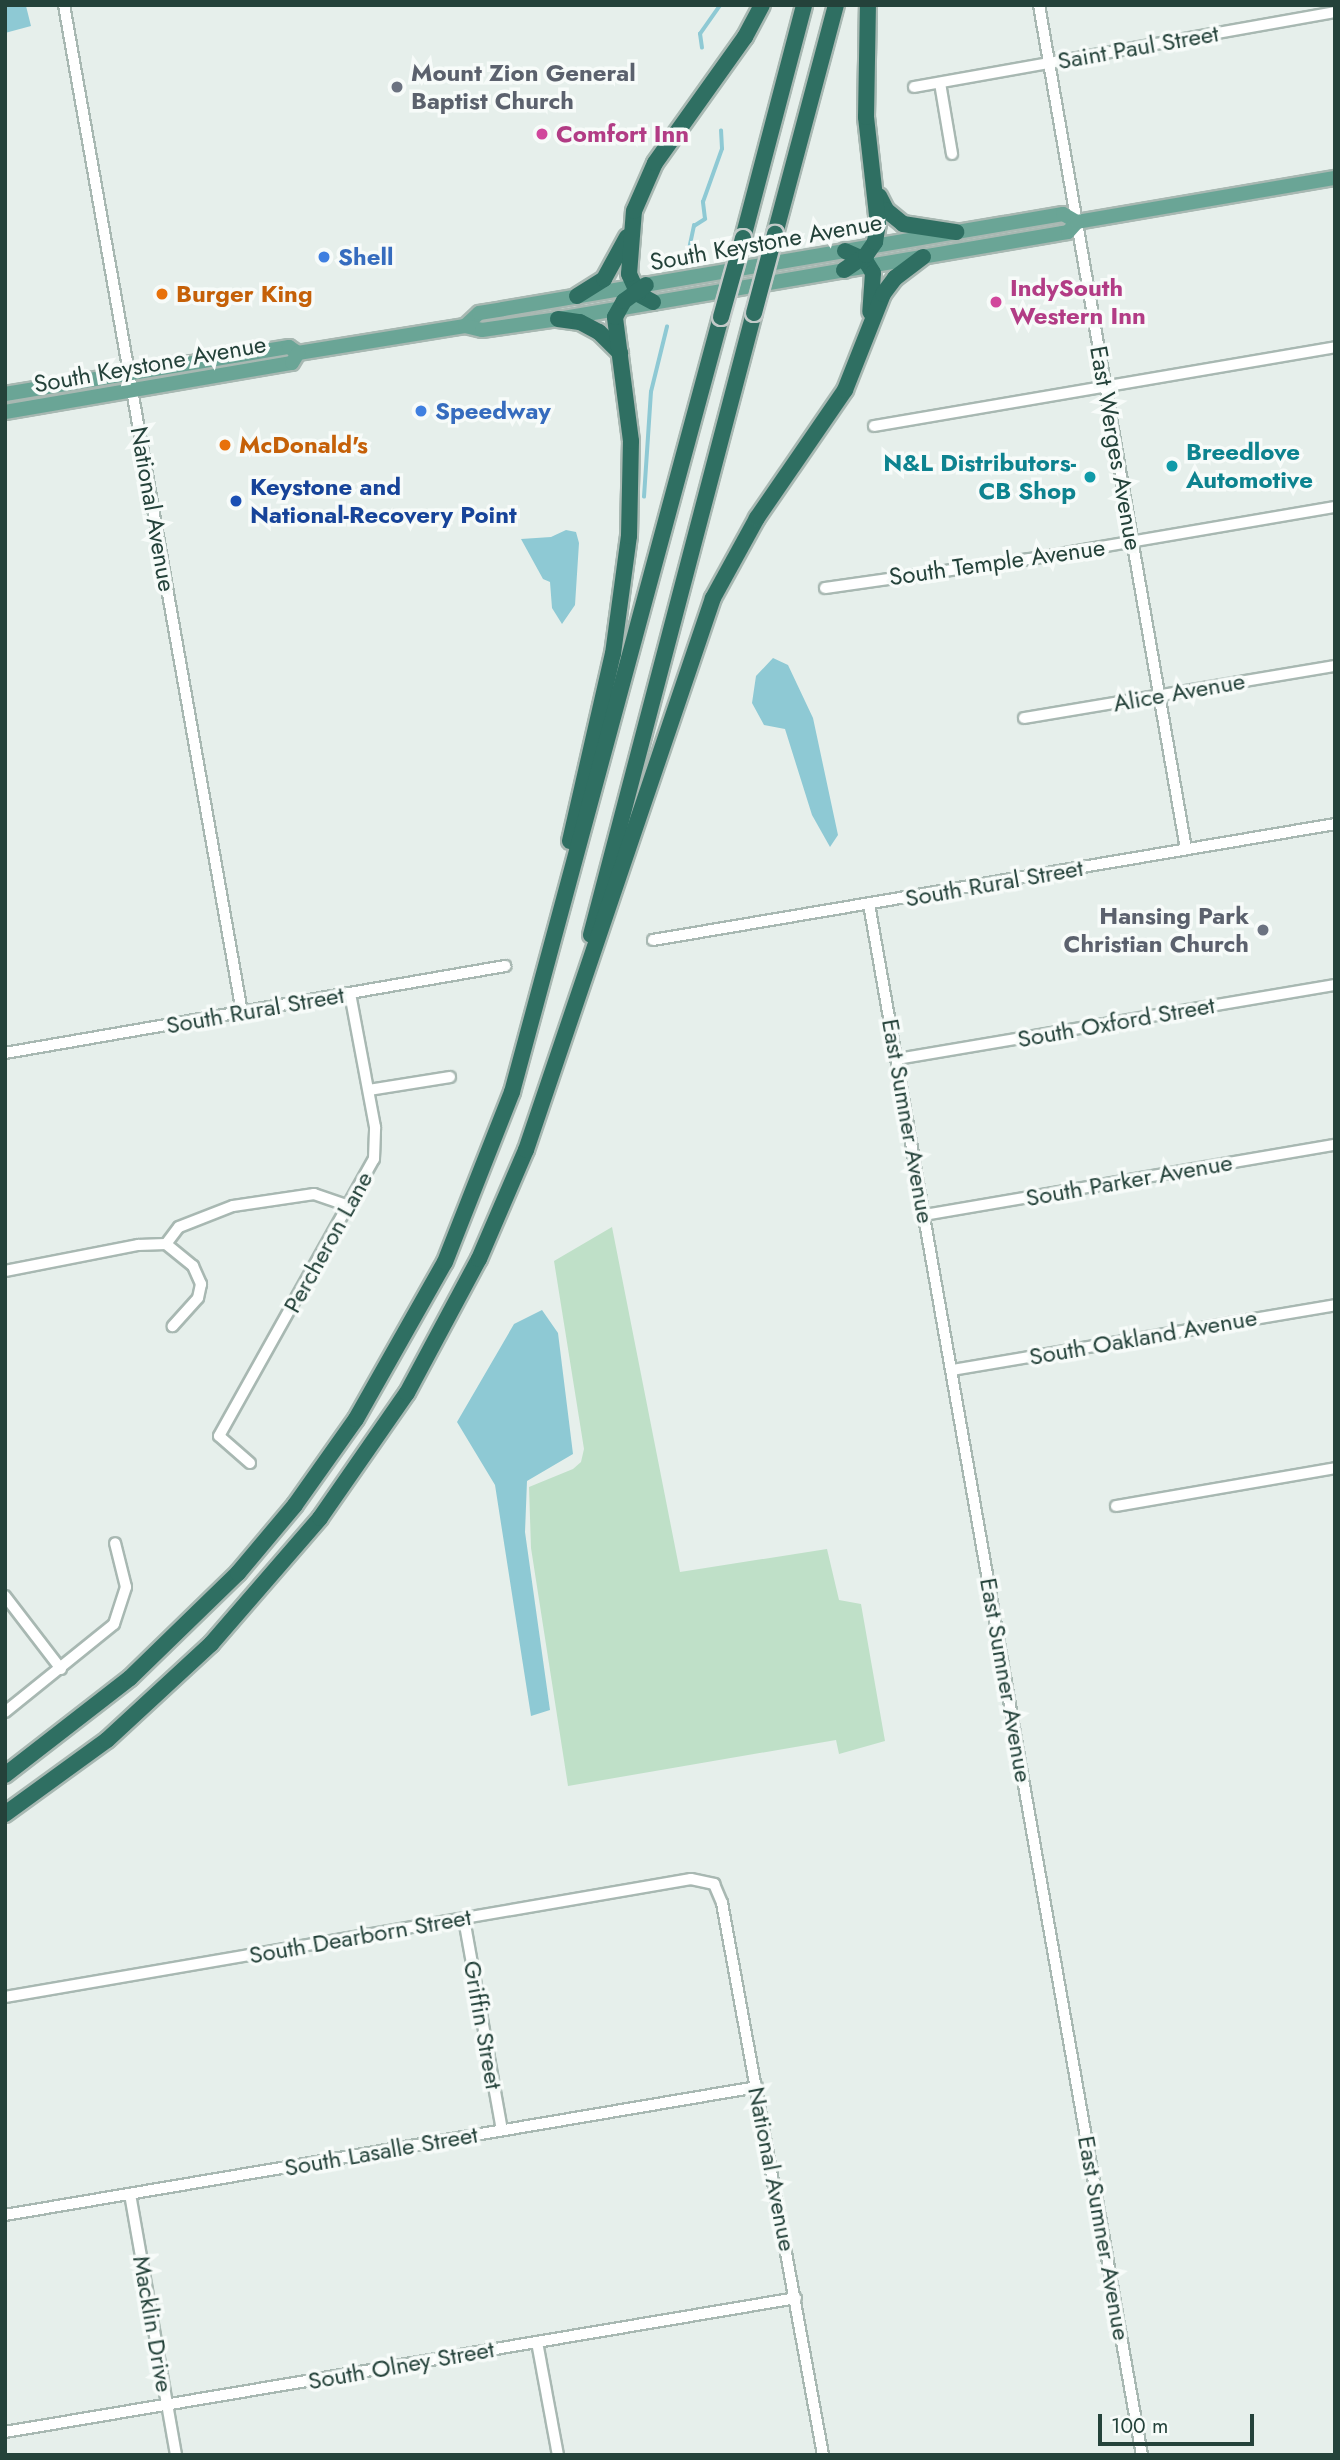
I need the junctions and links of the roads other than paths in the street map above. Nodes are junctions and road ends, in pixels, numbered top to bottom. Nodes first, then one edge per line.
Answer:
1 (64, 5) edge
2 (762, 5) edge
3 (804, 5) edge
4 (836, 5) edge
5 (868, 5) edge
6 (1039, 5) edge
7 (1335, 12) edge
8 (1049, 63) junction
9 (940, 83) junction
10 (914, 87) dead end
11 (952, 154) dead end
12 (1335, 178) edge
13 (874, 184) junction
14 (1077, 222) junction
15 (631, 228) junction
16 (956, 232) junction
17 (845, 251) joint
18 (868, 257) junction
19 (923, 257) junction
20 (844, 270) joint
21 (639, 288) junction
22 (578, 296) junction
23 (653, 302) junction
24 (619, 308) junction
25 (558, 319) junction
26 (465, 326) junction
27 (870, 329) junction
28 (1335, 347) edge
29 (298, 353) junction
30 (620, 353) junction
31 (128, 372) junction
32 (1106, 386) junction
33 (131, 390) junction
34 (5, 394) edge
35 (5, 412) edge
36 (874, 426) dead end
37 (1335, 507) edge
38 (1132, 541) junction
39 (825, 588) dead end
40 (1335, 666) edge
41 (1159, 695) junction
42 (1024, 718) dead end
43 (1335, 824) edge
44 (1186, 849) junction
45 (869, 904) junction
46 (653, 940) dead end
47 (505, 965) dead end
48 (1335, 985) edge
49 (350, 993) junction
50 (242, 1012) junction
51 (531, 1021) junction
52 (565, 1035) junction
53 (5, 1053) edge
54 (897, 1059) junction
55 (450, 1077) dead end
56 (369, 1090) junction
57 (1335, 1145) edge
58 (349, 1206) junction
59 (924, 1215) junction
60 (166, 1244) junction
61 (5, 1271) edge
62 (1335, 1305) edge
63 (173, 1326) dead end
64 (952, 1370) junction
65 (250, 1463) dead end
66 (1335, 1468) edge
67 (1116, 1506) dead end
68 (116, 1543) dead end
69 (5, 1596) edge
70 (61, 1669) junction
71 (5, 1712) edge
72 (5, 1775) edge
73 (5, 1814) edge
74 (715, 1884) joint
75 (464, 1919) junction
76 (5, 1997) edge
77 (757, 2087) junction
78 (502, 2130) junction
79 (130, 2194) junction
80 (5, 2215) edge
81 (796, 2298) junction
82 (537, 2342) junction
83 (167, 2404) junction
84 (5, 2432) edge
85 (176, 2455) edge
86 (558, 2455) edge
87 (824, 2455) edge
88 (1142, 2455) edge

1 - 31 street, National Avenue
2 - 15 highway
3 - 51 highway, bridge
4 - 52 highway, bridge
5 - 13 highway
6 - 8 street, East Werges Avenue
7 - 8 street, Saint Paul Street
8 - 9 street, Saint Paul Street
8 - 14 street, East Werges Avenue
9 - 10 street, Saint Paul Street
9 - 11 street
12 - 14 main road, South Keystone Avenue
13 - 16 highway
13 - 18 highway
14 - 16 main road, South Keystone Avenue
14 - 19 main road, South Keystone Avenue
14 - 32 street, East Werges Avenue
15 - 21 highway
15 - 22 highway
16 - 18 main road, South Keystone Avenue
17 - 18 highway
17 - 21 main road, South Keystone Avenue
18 - 19 main road, South Keystone Avenue
18 - 20 highway
18 - 27 highway
19 - 27 highway
20 - 23 main road, South Keystone Avenue
21 - 22 main road, South Keystone Avenue
21 - 23 highway
21 - 24 highway
22 - 26 main road, South Keystone Avenue
23 - 24 main road, South Keystone Avenue
24 - 25 main road, South Keystone Avenue
24 - 30 highway
25 - 26 main road, South Keystone Avenue
25 - 30 highway
26 - 29 main road, South Keystone Avenue
27 - 52 highway
28 - 32 street
29 - 31 main road, South Keystone Avenue
29 - 33 main road, South Keystone Avenue
30 - 51 highway
31 - 33 street, National Avenue
31 - 34 main road, South Keystone Avenue
32 - 36 street
32 - 38 street, East Werges Avenue
33 - 35 main road, South Keystone Avenue
33 - 50 street, National Avenue
37 - 38 street, South Temple Avenue
38 - 39 street, South Temple Avenue
38 - 41 street, East Werges Avenue
40 - 41 street, Alice Avenue
41 - 42 street, Alice Avenue
41 - 44 street, East Werges Avenue
43 - 44 street, South Rural Street
44 - 45 street, South Rural Street
45 - 46 street, South Rural Street
45 - 54 street, East Sumner Avenue
47 - 49 street, South Rural Street
48 - 54 street, South Oxford Street
49 - 50 street, South Rural Street
49 - 56 street, Percheron Lane
50 - 53 street, South Rural Street
51 - 72 highway
52 - 73 highway
54 - 59 street, East Sumner Avenue
55 - 56 street
56 - 58 street, Percheron Lane
57 - 59 street, South Parker Avenue
58 - 60 street
58 - 65 street, Percheron Lane
59 - 64 street, East Sumner Avenue
60 - 61 street
60 - 63 street
62 - 64 street, South Oakland Avenue
64 - 88 street, East Sumner Avenue
66 - 67 street
68 - 70 street
69 - 70 street
70 - 71 street
74 - 75 street, South Dearborn Street
74 - 77 street, National Avenue
75 - 76 street, South Dearborn Street
75 - 78 street, Griffin Street
77 - 78 street, South Lasalle Street
77 - 81 street, National Avenue
78 - 79 street, South Lasalle Street
79 - 80 street, South Lasalle Street
79 - 83 street, Macklin Drive
81 - 82 street, South Olney Street
81 - 87 street, National Avenue
82 - 83 street, South Olney Street
82 - 86 street
83 - 84 street, South Olney Street
83 - 85 street, Macklin Drive

